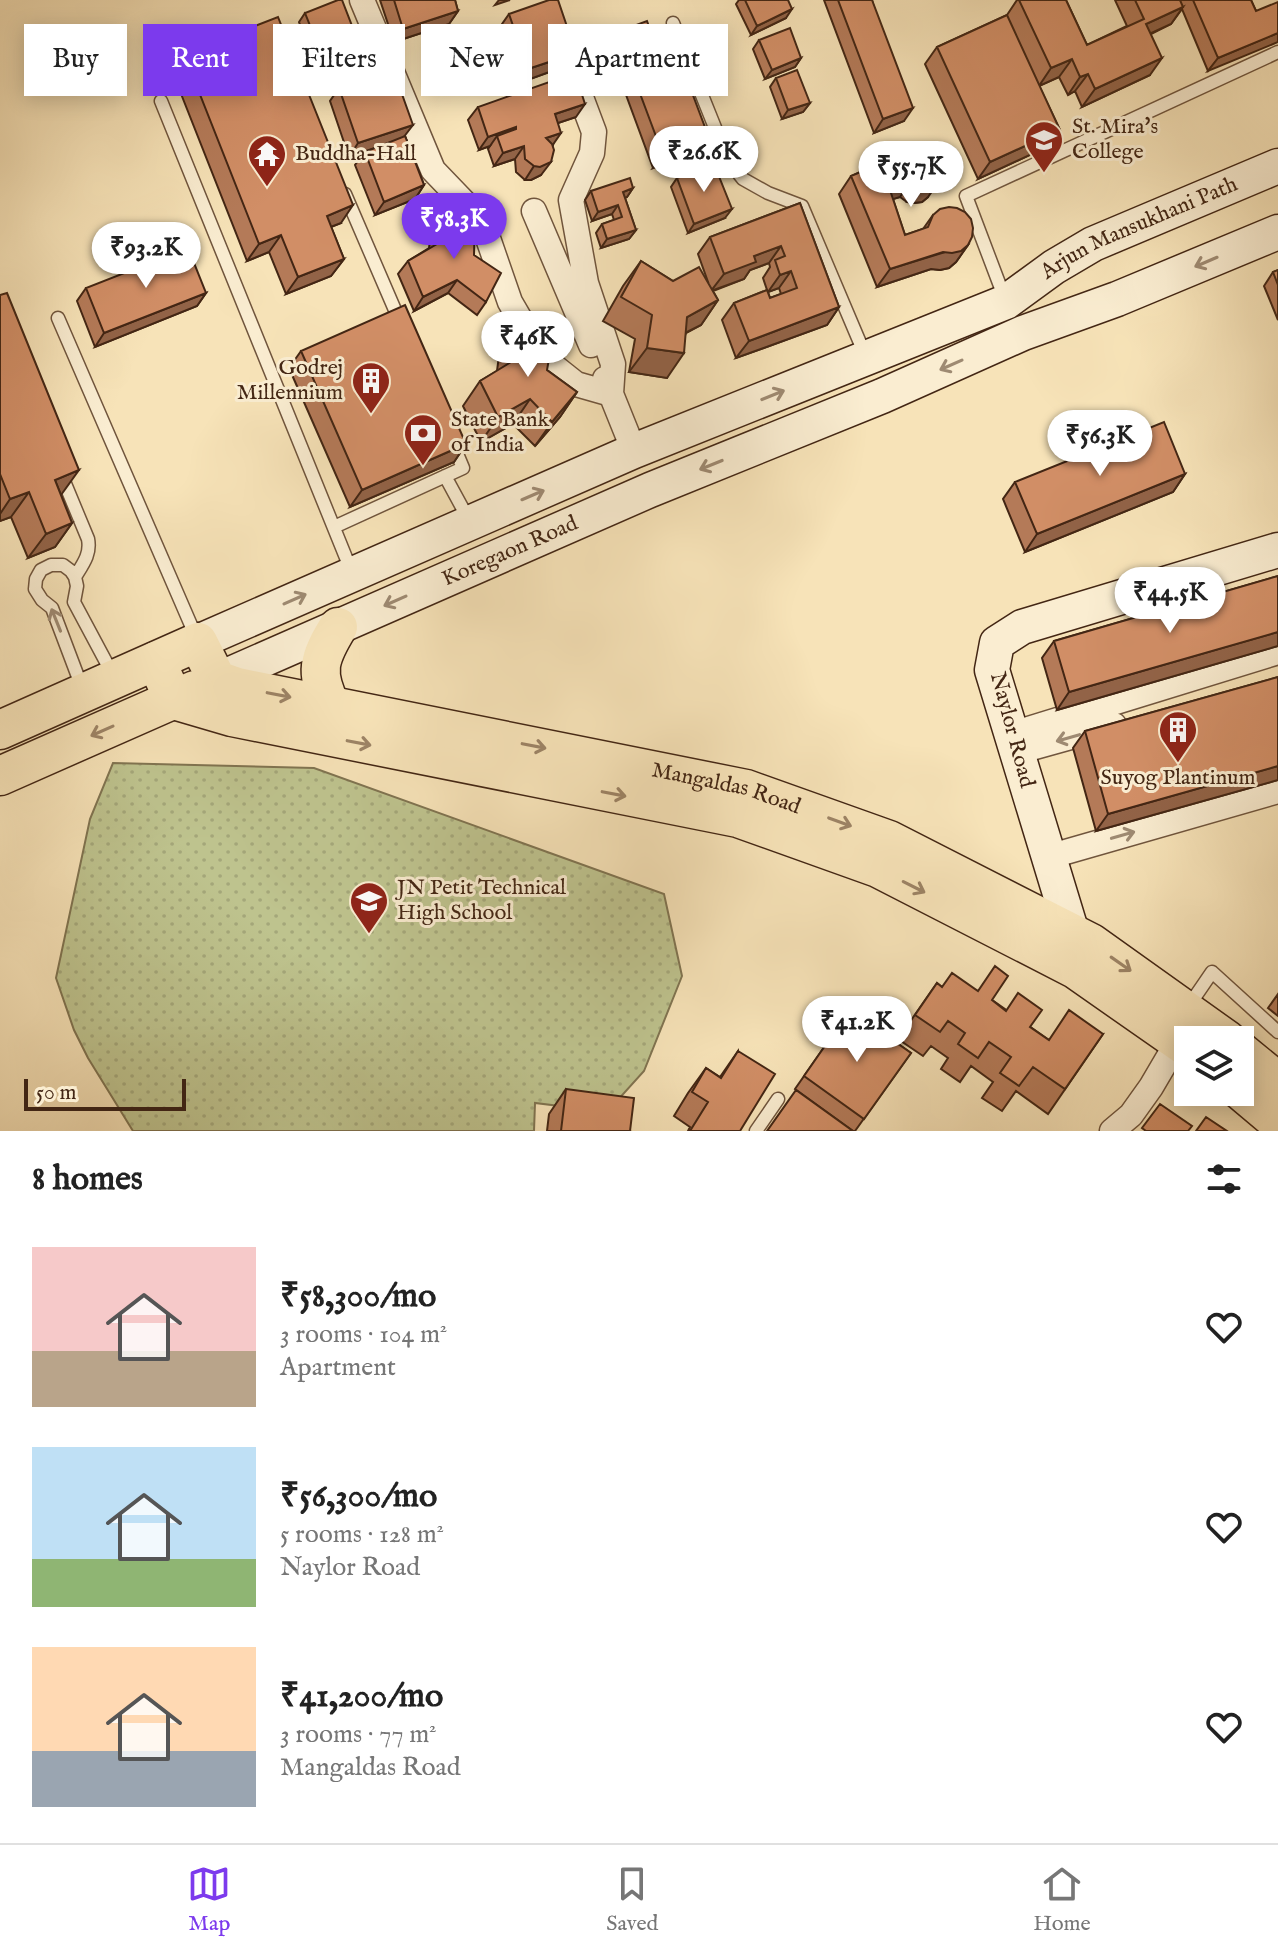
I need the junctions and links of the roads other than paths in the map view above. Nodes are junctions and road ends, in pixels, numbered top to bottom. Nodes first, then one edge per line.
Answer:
1 (362, 0) edge
2 (673, 23) dead end
3 (1278, 52) edge
4 (580, 96) edge
5 (161, 101) dead end
6 (1278, 166) edge
7 (339, 182) edge
8 (534, 211) dead end
9 (1278, 232) edge
10 (1006, 302) junction
11 (58, 318) dead end
12 (1023, 333) joint
13 (407, 339) edge
14 (866, 357) junction
15 (611, 394) junction
16 (451, 439) edge
17 (634, 451) junction
18 (59, 468) edge
19 (445, 476) junction
20 (470, 522) junction
21 (334, 527) junction
22 (1278, 550) edge
23 (353, 573) junction
24 (75, 577) junction
25 (338, 627) junction
26 (198, 642) junction
27 (1278, 652) edge
28 (156, 661) junction
29 (217, 680) junction
30 (100, 686) junction
31 (174, 700) junction
32 (331, 706) junction
33 (1147, 716) edge
34 (0, 730) edge
35 (1014, 743) junction
36 (0, 776) edge
37 (1278, 791) edge
38 (1048, 857) junction
39 (1065, 947) junction
40 (1187, 1026) edge
41 (1174, 1027) edge
42 (1278, 1032) edge
43 (1174, 1049) edge
44 (1254, 1062) edge
45 (1278, 1082) edge
46 (778, 1099) dead end
47 (1254, 1102) edge
48 (1278, 1122) edge
49 (756, 1131) edge
50 (1112, 1131) edge

1 - 15 street
2 - 14 lane
3 - 10 lane
4 - 15 street
5 - 21 lane
6 - 10 main road, Arjun Mansukhani Path
7 - 13 lane
8 - 15 street
9 -> 12 main road, Arjun Mansukhani Path
10 - 14 main road, Koregaon Road
11 - 26 lane
12 -> 25 main road, Koregaon Road
17 -> 14 main road, Koregaon Road
15 - 17 street
16 - 19 lane
20 -> 17 main road, Koregaon Road
18 - 24 lane
19 - 20 lane
19 - 21 lane
20 - 23 main road, Koregaon Road
21 - 23 lane
22 - 35 main road, Naylor Road
26 -> 23 main road, Koregaon Road
24 - 30 lane
30 -> 24 lane
25 - 29 main road, Koregaon Road
25 - 32 main road
26 - 28 main road, Koregaon Road
26 - 29 main road
27 - 35 street
28 - 30 main road, Koregaon Road
28 - 31 main road
29 - 31 main road, Koregaon Road
29 -> 32 main road, Mangaldas Road
30 - 34 main road, Koregaon Road
31 -> 36 main road, Koregaon Road
31 -> 39 main road, Mangaldas Road
32 -> 39 main road, Mangaldas Road
33 -> 35 street
35 - 38 main road, Naylor Road
38 -> 37 street
38 - 39 main road, Naylor Road
39 -> 41 main road, Mangaldas Road
40 - 42 lane
43 - 50 street
44 - 45 main road
46 - 49 lane
47 - 48 main road

